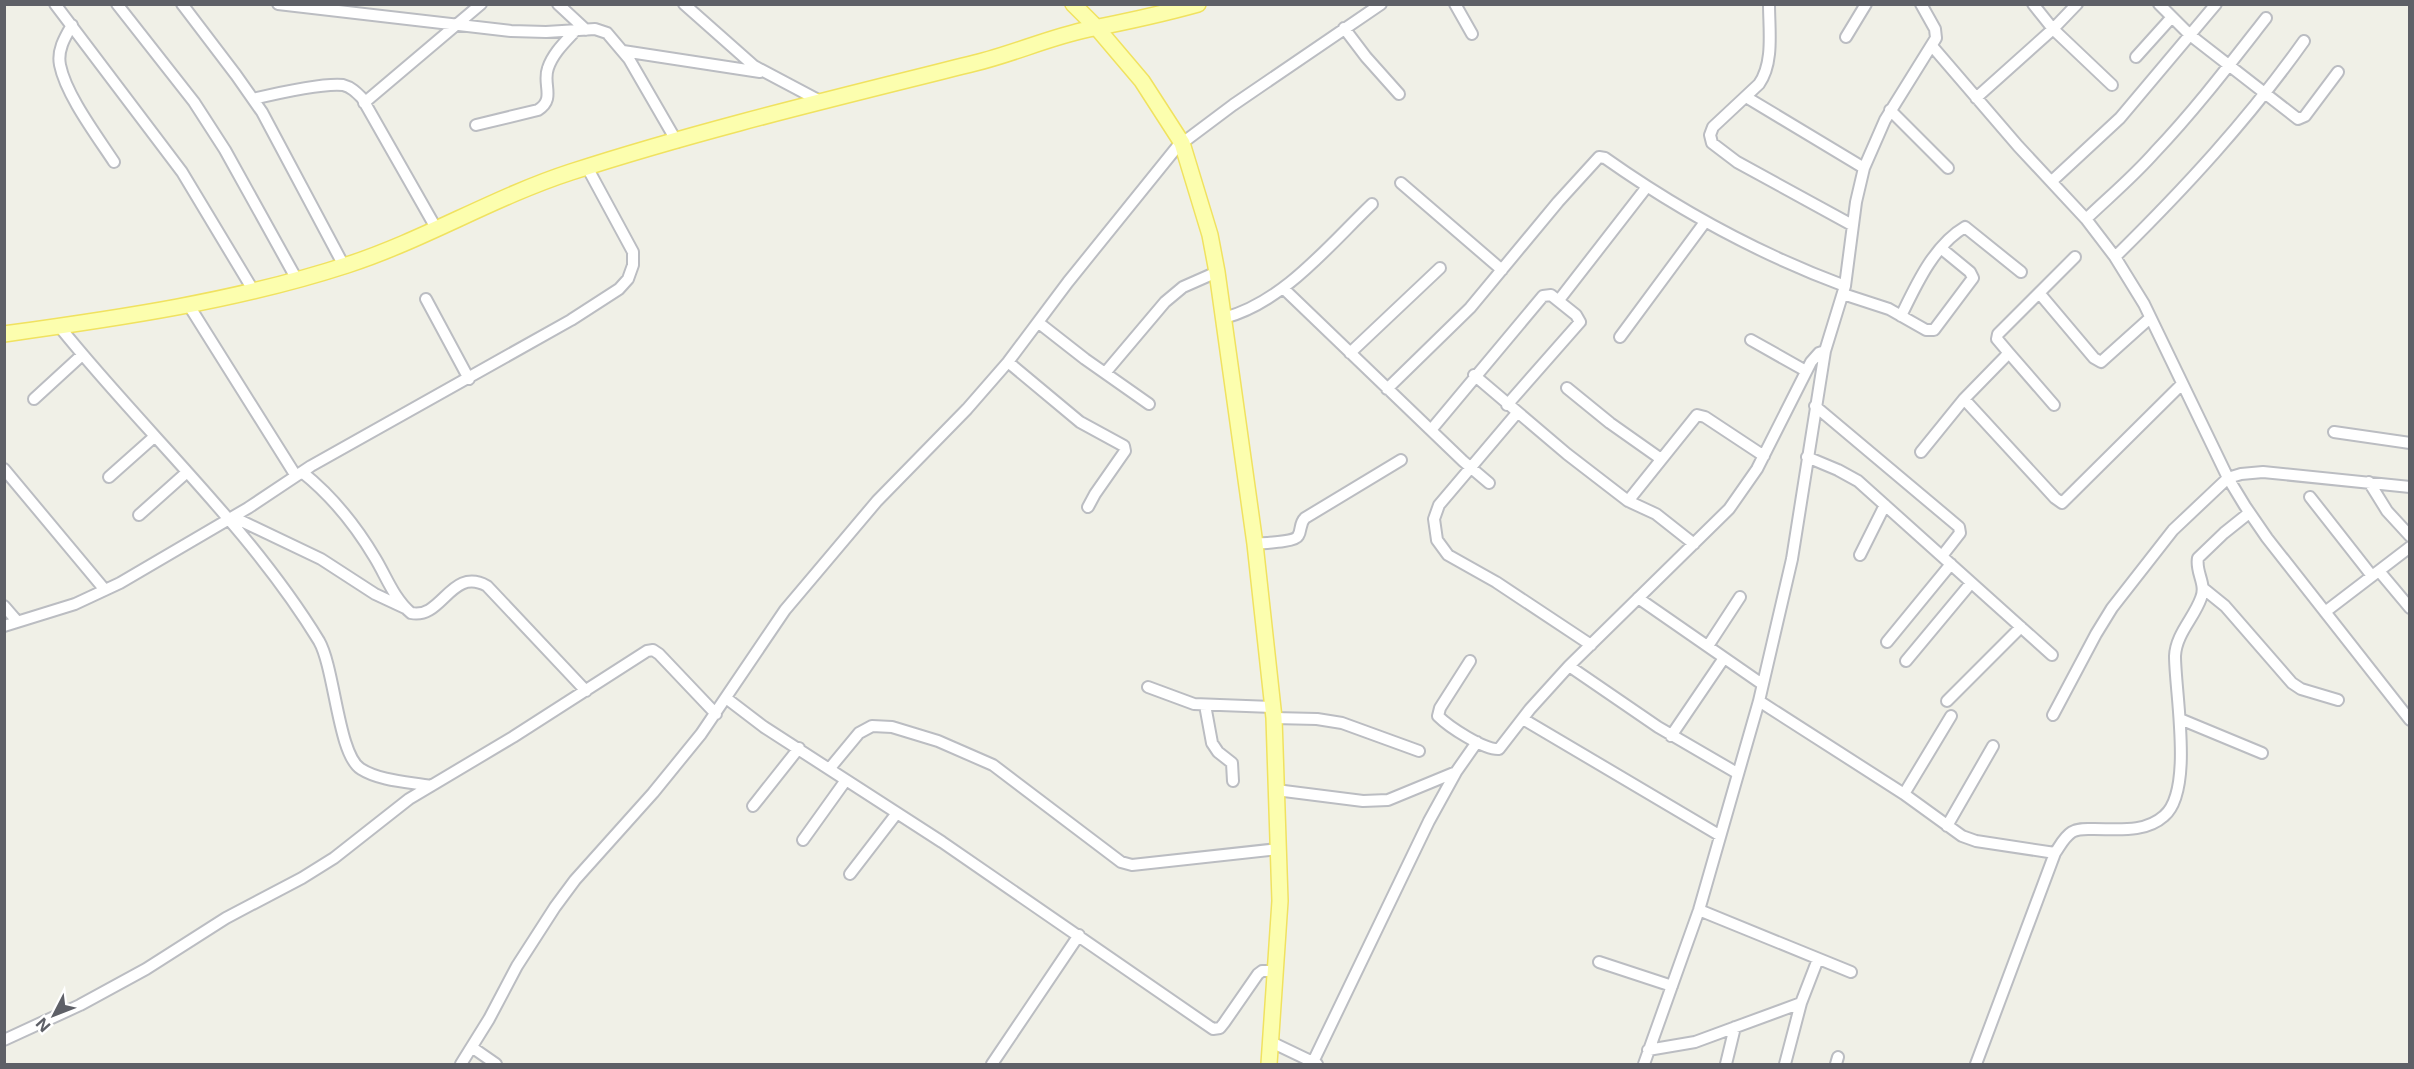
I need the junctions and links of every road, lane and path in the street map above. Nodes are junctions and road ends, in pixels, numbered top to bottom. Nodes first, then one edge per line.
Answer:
1 (55, 4) edge
2 (117, 4) edge
3 (182, 4) edge
4 (278, 4) edge
5 (482, 4) edge
6 (558, 4) edge
7 (684, 4) edge
8 (1063, 4) edge
9 (1073, 4) edge
10 (1198, 4) edge
11 (1381, 4) edge
12 (1455, 4) edge
13 (1769, 4) edge
14 (1866, 4) edge
15 (1921, 4) edge
16 (2033, 4) edge
17 (2077, 4) edge
18 (2159, 4) edge
19 (2214, 5) edge
20 (468, 9) edge
21 (1161, 9) edge
22 (2172, 17) junction
23 (2266, 18) dead end
24 (460, 24) junction
25 (72, 25) junction
26 (1344, 28) junction
27 (1093, 29) junction
28 (2053, 29) junction
29 (581, 30) junction
30 (1472, 34) dead end
31 (2190, 35) junction
32 (1846, 37) dead end
33 (2304, 41) dead end
34 (1932, 46) junction
35 (623, 51) junction
36 (2136, 57) dead end
37 (2229, 66) junction
38 (2338, 72) dead end
39 (766, 74) junction
40 (2112, 85) dead end
41 (1399, 94) dead end
42 (2266, 95) junction
43 (1746, 96) junction
44 (1976, 98) junction
45 (253, 99) junction
46 (820, 101) junction
47 (364, 103) junction
48 (1890, 110) junction
49 (476, 125) dead end
50 (677, 142) junction
51 (1180, 145) junction
52 (114, 162) dead end
53 (587, 167) junction
54 (1864, 168) junction
55 (1948, 168) dead end
56 (2052, 181) junction
57 (1401, 183) dead end
58 (1646, 188) junction
59 (1372, 204) dead end
60 (2086, 219) junction
61 (1705, 222) junction
62 (1852, 225) junction
63 (436, 228) junction
64 (1942, 249) junction
65 (2075, 257) dead end
66 (2115, 257) junction
67 (344, 266) junction
68 (1440, 268) dead end
69 (1502, 270) junction
70 (1218, 272) junction
71 (2021, 272) dead end
72 (296, 278) junction
73 (1283, 288) junction
74 (253, 290) junction
75 (1844, 290) junction
76 (2040, 294) junction
77 (426, 299) dead end
78 (1558, 300) junction
79 (188, 304) junction
80 (1901, 316) junction
81 (1224, 318) junction
82 (2150, 318) junction
83 (1039, 323) junction
84 (59, 326) junction
85 (4, 334) edge
86 (1620, 336) dead end
87 (1752, 340) dead end
88 (1825, 351) junction
89 (2008, 352) junction
90 (1350, 353) junction
91 (82, 355) junction
92 (1008, 362) junction
93 (1806, 371) junction
94 (1105, 373) junction
95 (1474, 375) junction
96 (469, 379) junction
97 (2182, 384) junction
98 (1567, 388) dead end
99 (1388, 389) junction
100 (34, 399) dead end
101 (1964, 399) junction
102 (1149, 404) dead end
103 (1508, 405) junction
104 (1815, 405) junction
105 (2054, 405) dead end
106 (1517, 413) junction
107 (1431, 430) junction
108 (2334, 432) dead end
109 (154, 437) junction
110 (2409, 442) edge
111 (1921, 452) dead end
112 (1764, 456) junction
113 (1807, 456) junction
114 (1660, 459) junction
115 (1401, 460) dead end
116 (1470, 468) junction
117 (4, 469) edge
118 (186, 473) junction
119 (299, 474) junction
120 (109, 477) dead end
121 (2228, 478) junction
122 (2369, 482) junction
123 (1489, 483) dead end
124 (2409, 487) edge
125 (2310, 497) dead end
126 (1628, 501) junction
127 (1885, 505) junction
128 (1088, 507) dead end
129 (2249, 513) junction
130 (139, 515) dead end
131 (230, 518) junction
132 (2409, 536) edge
133 (1255, 544) junction
134 (1694, 544) junction
135 (2409, 547) edge
136 (1860, 555) dead end
137 (1942, 556) junction
138 (1951, 564) junction
139 (2375, 573) junction
140 (1971, 583) junction
141 (2204, 589) junction
142 (105, 590) junction
143 (1740, 597) dead end
144 (1638, 598) junction
145 (4, 606) edge
146 (405, 608) junction
147 (2409, 608) edge
148 (2325, 612) junction
149 (17, 621) junction
150 (4, 626) edge
151 (2021, 627) junction
152 (1887, 642) dead end
153 (1591, 645) junction
154 (1708, 646) junction
155 (2052, 655) dead end
156 (1724, 658) junction
157 (1470, 661) dead end
158 (1906, 661) dead end
159 (1569, 666) junction
160 (1762, 684) junction
161 (1148, 687) dead end
162 (586, 691) junction
163 (726, 698) junction
164 (1947, 700) dead end
165 (2338, 700) dead end
166 (1759, 701) junction
167 (1205, 705) junction
168 (1273, 712) junction
169 (716, 714) junction
170 (2053, 715) dead end
171 (1951, 716) dead end
172 (1523, 719) junction
173 (2180, 719) junction
174 (2409, 720) edge
175 (1671, 736) junction
176 (1477, 742) junction
177 (1992, 746) dead end
178 (798, 748) junction
179 (1419, 751) dead end
180 (2262, 753) dead end
181 (831, 768) junction
182 (1456, 772) junction
183 (1737, 773) junction
184 (846, 780) junction
185 (1233, 780) dead end
186 (431, 786) junction
187 (1276, 790) junction
188 (1904, 794) junction
189 (753, 806) dead end
190 (897, 813) junction
191 (1947, 826) junction
192 (1719, 836) junction
193 (802, 840) dead end
194 (1278, 849) junction
195 (2055, 853) junction
196 (850, 874) dead end
197 (1699, 910) junction
198 (1079, 935) junction
199 (1818, 959) junction
200 (1599, 962) dead end
201 (1277, 971) junction
202 (1851, 972) dead end
203 (1672, 986) junction
204 (1801, 1004) junction
205 (1735, 1027) junction
206 (4, 1040) edge
207 (1271, 1042) junction
208 (473, 1048) junction
209 (1648, 1050) junction
210 (1314, 1064) edge
211 (462, 1065) edge
212 (496, 1065) edge
213 (992, 1065) edge
214 (1269, 1065) edge
215 (1644, 1065) edge
216 (1726, 1065) edge
217 (1785, 1065) edge
218 (1976, 1065) edge

1 - 25 street
2 - 72 street
3 - 45 street
4 - 24 street
5 - 20 street
6 - 29 street
7 - 39 street
8 - 27 main road
9 - 27 main road
10 - 21 main road
11 - 26 street
12 - 30 street
13 - 43 street
14 - 32 street
15 - 34 street
16 - 28 street
17 - 28 street
18 - 22 street
19 - 31 street
20 - 24 street
21 - 27 main road
22 - 31 street
22 - 36 street
23 - 37 street
24 - 29 street
24 - 47 street
25 - 52 street
25 - 74 street
26 - 41 street
26 - 51 street
27 - 46 main road
27 - 51 main road
28 - 40 street
28 - 44 street
29 - 35 street
29 - 49 street
31 - 37 street
31 - 56 street
33 - 42 street
34 - 44 street
34 - 48 street
35 - 39 street
35 - 50 street
37 - 42 street
37 - 60 street
38 - 42 street
39 - 46 street
42 - 66 street
43 - 54 street
43 - 62 street
44 - 56 street
45 - 47 street
45 - 67 street
46 - 50 main road
47 - 63 street
48 - 54 street
48 - 55 street
50 - 53 main road
51 - 70 main road
51 - 83 street
53 - 63 main road
53 - 96 street
54 - 62 street
56 - 60 street
57 - 69 street
58 - 61 street
58 - 69 street
58 - 78 street
59 - 73 street
60 - 66 street
61 - 75 street
61 - 86 street
62 - 75 street
63 - 67 main road
64 - 71 street
64 - 80 street
64 - 80 street
65 - 76 street
66 - 82 street
67 - 72 main road
68 - 90 street
69 - 99 street
70 - 81 main road
70 - 94 street
72 - 74 main road
73 - 81 street
73 - 90 street
74 - 79 main road
75 - 80 street
75 - 88 street
76 - 82 street
76 - 89 street
77 - 96 street
78 - 95 street
78 - 103 street
79 - 84 main road
79 - 119 street
81 - 133 main road
82 - 97 street
83 - 92 street
83 - 94 street
84 - 85 main road
84 - 91 street
87 - 93 street
88 - 93 street
88 - 104 street
89 - 101 street
89 - 105 street
90 - 99 street
91 - 100 street
91 - 109 street
92 - 128 street
92 - 163 street
93 - 112 street
94 - 102 street
95 - 103 street
95 - 107 street
96 - 119 street
97 - 101 street
97 - 121 street
98 - 114 street
99 - 107 street
101 - 111 street
103 - 106 street
104 - 113 street
104 - 137 street
106 - 116 street
106 - 126 street
107 - 116 street
108 - 110 street
109 - 118 street
109 - 120 street
112 - 114 street
112 - 134 street
113 - 127 street
113 - 160 street
114 - 126 street
115 - 133 street
116 - 123 street
116 - 153 street
117 - 142 street
118 - 130 street
118 - 131 street
119 - 131 street
119 - 146 street
121 - 122 street
121 - 129 street
121 - 170 street
122 - 124 street
122 - 132 street
125 - 139 street
126 - 134 street
127 - 136 street
127 - 137 street
129 - 141 street
129 - 148 street
131 - 142 street
131 - 146 street
131 - 186 street
133 - 168 main road
134 - 144 street
135 - 139 street
137 - 138 street
138 - 140 street
138 - 152 street
139 - 147 street
139 - 148 street
140 - 151 street
140 - 158 street
141 - 165 street
141 - 173 street
142 - 149 street
143 - 154 street
144 - 153 street
144 - 154 street
145 - 149 street
146 - 162 street
148 - 174 street
149 - 150 street
151 - 155 street
151 - 164 street
153 - 159 street
154 - 156 street
156 - 160 street
156 - 175 street
157 - 176 street
159 - 172 street
159 - 175 street
160 - 166 street
161 - 167 street
162 - 169 street
162 - 186 street
163 - 169 street
163 - 178 street
166 - 183 street
166 - 188 street
167 - 168 street
167 - 185 street
168 - 179 street
168 - 187 main road
169 - 208 street
171 - 188 street
172 - 176 street
172 - 192 street
173 - 180 street
173 - 195 street
175 - 183 street
176 - 182 street
177 - 191 street
178 - 181 street
178 - 189 street
181 - 184 street
181 - 194 street
182 - 187 street
182 - 210 street
183 - 192 street
184 - 190 street
184 - 193 street
186 - 206 street
187 - 194 main road
188 - 191 street
190 - 196 street
190 - 198 street
191 - 195 street
192 - 197 street
194 - 201 main road
195 - 218 street
197 - 199 street
197 - 203 street
198 - 201 street
198 - 213 street
199 - 202 street
199 - 204 street
200 - 203 street
201 - 207 main road
203 - 209 street
204 - 205 street
204 - 217 street
205 - 209 street
205 - 216 street
207 - 210 street
207 - 214 main road
208 - 211 street
208 - 212 street
209 - 215 street

